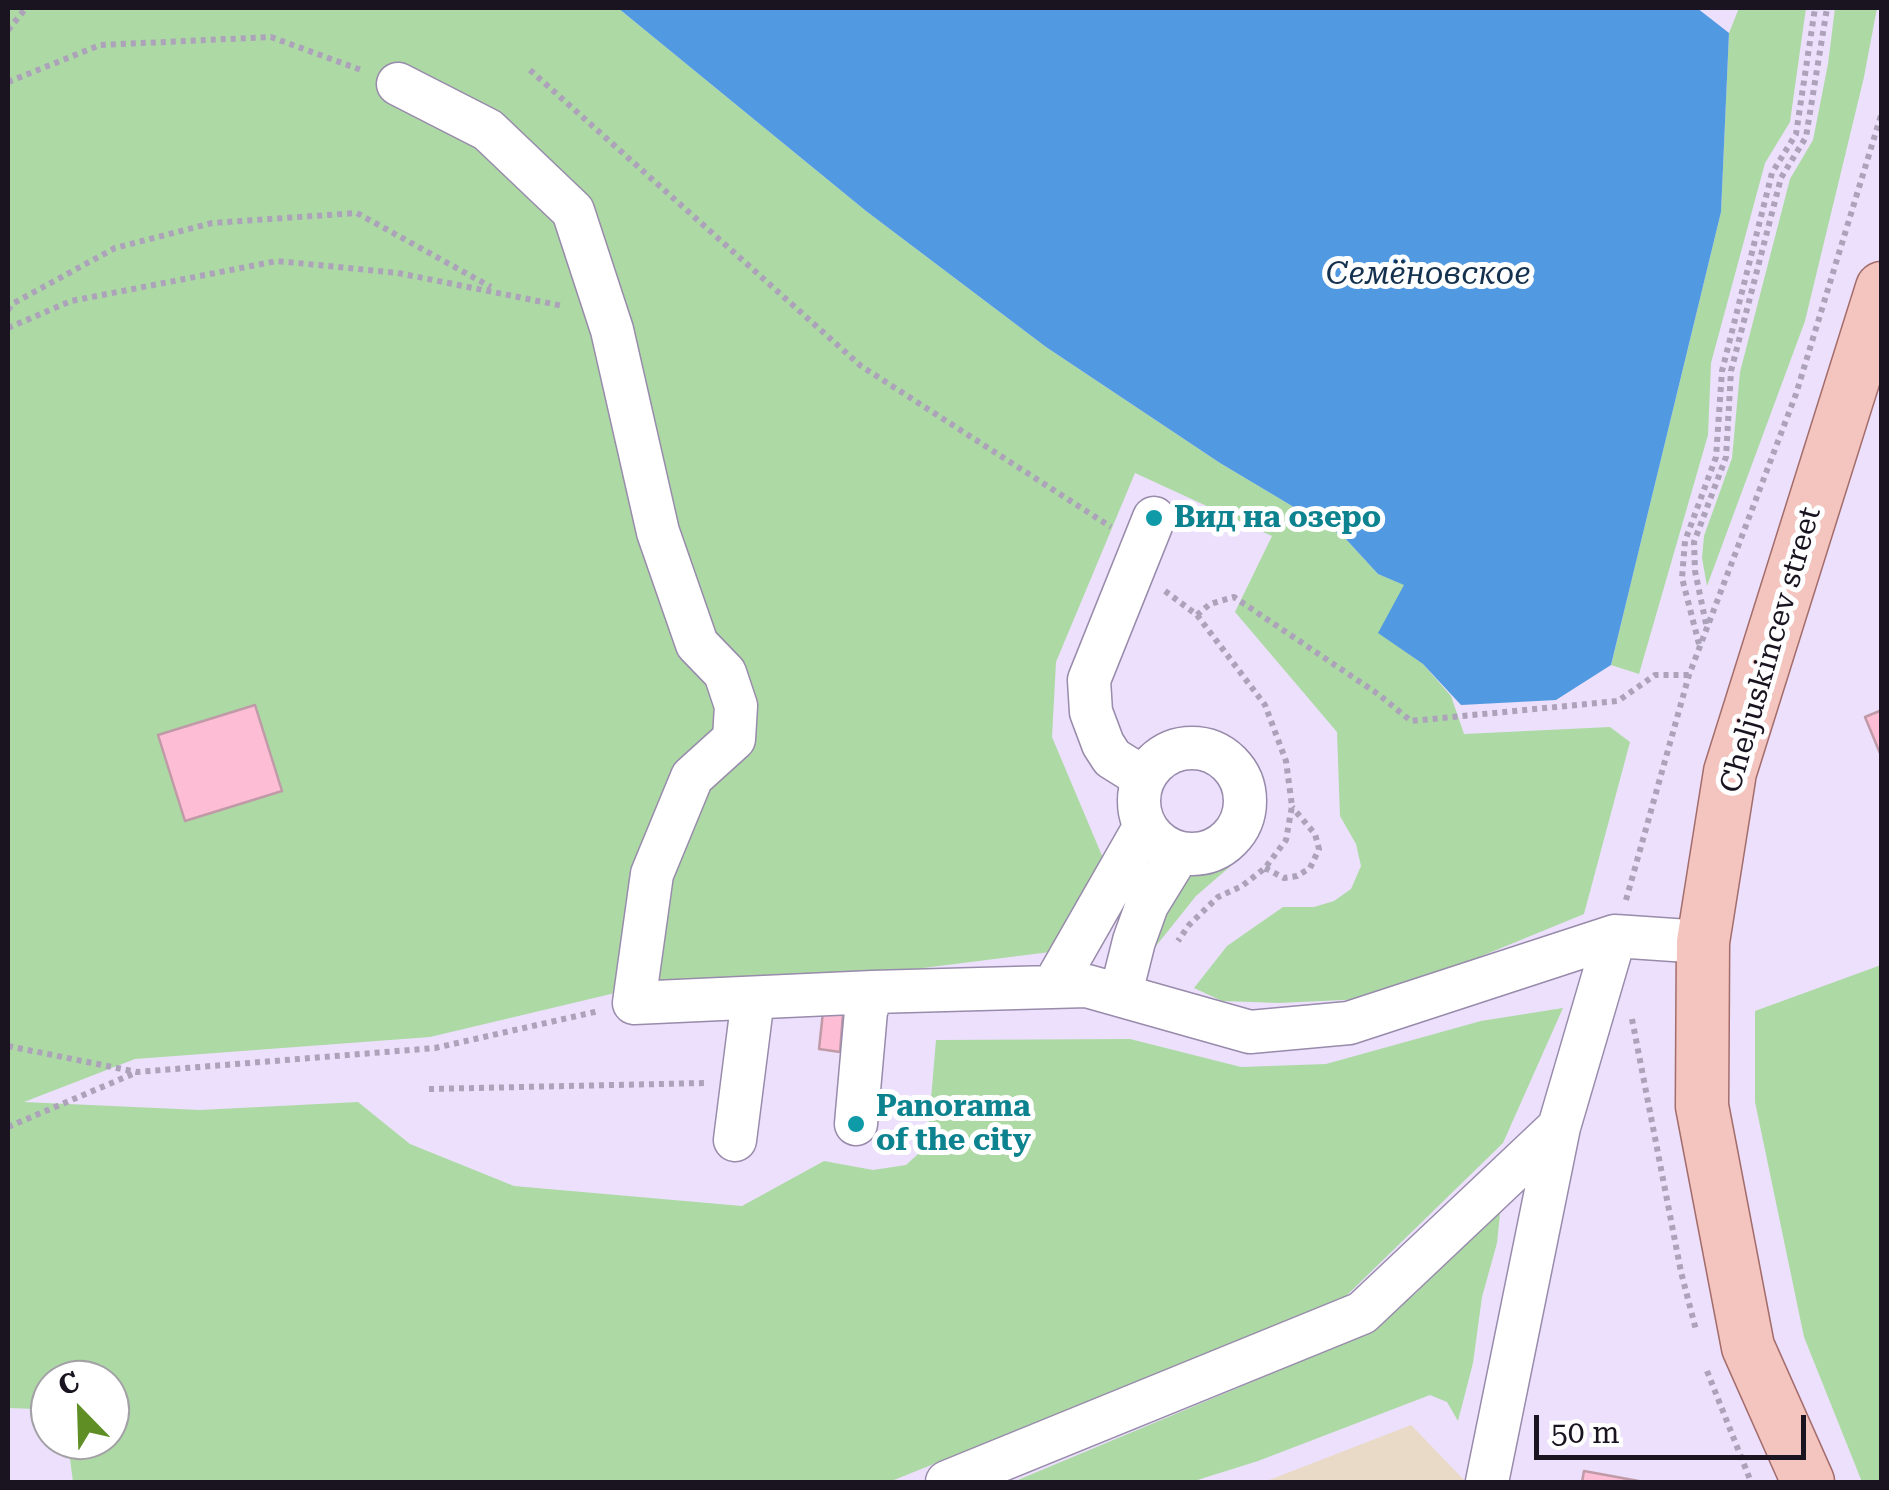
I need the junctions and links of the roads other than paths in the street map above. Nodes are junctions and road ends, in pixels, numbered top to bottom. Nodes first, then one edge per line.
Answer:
1 (398, 84) road end
2 (1882, 288) edge
3 (1154, 518) dead end
4 (1144, 778) junction
5 (1145, 826) junction
6 (1179, 853) junction
7 (1615, 936) junction
8 (1703, 942) junction
9 (1054, 987) junction
10 (872, 992) junction
11 (753, 998) junction
12 (1132, 998) junction
13 (856, 1124) dead end
14 (1560, 1126) junction
15 (735, 1140) dead end
16 (947, 1482) edge
17 (1487, 1482) edge
18 (1808, 1482) edge

1 - 11 street
2 - 8 main road, Cheljuskincev street
3 - 4 street
4 - 5 street
4 - 6 street
5 - 6 street
5 - 9 street
6 - 12 street
7 - 8 street
7 - 12 street
7 - 14 street
8 - 18 main road, Cheljuskincev street
9 - 10 street
9 - 12 street
10 - 11 street
10 - 13 street
11 - 15 street
14 - 16 street
14 - 17 street

